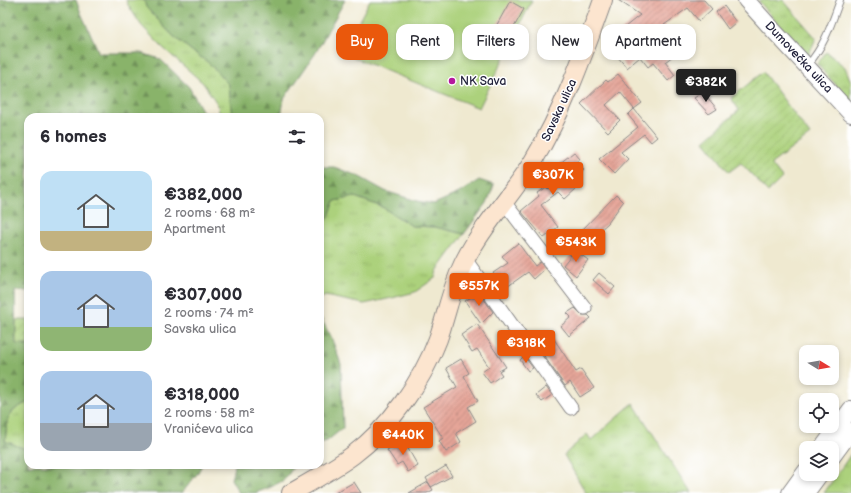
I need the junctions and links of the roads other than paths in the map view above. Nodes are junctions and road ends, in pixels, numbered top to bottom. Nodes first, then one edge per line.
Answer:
1 (603, 0) edge
2 (746, 0) edge
3 (840, 0) edge
4 (806, 67) junction
5 (851, 114) edge
6 (504, 202) junction
7 (466, 259) junction
8 (585, 308) dead end
9 (571, 408) dead end
10 (851, 409) edge
11 (851, 431) edge
12 (827, 441) edge
13 (839, 447) edge
14 (799, 481) edge
15 (815, 481) edge
16 (291, 493) edge
17 (790, 493) edge
18 (806, 493) edge

1 - 6 main road, Savska ulica
2 - 4 street, Dumovečka ulica
3 - 4 lane
4 - 5 street, Dumovečka ulica
6 - 7 main road, Savska ulica
6 - 8 street
7 - 9 street
7 - 16 main road, Savska ulica
10 - 12 street
11 - 13 street
14 - 17 street
15 - 18 street

